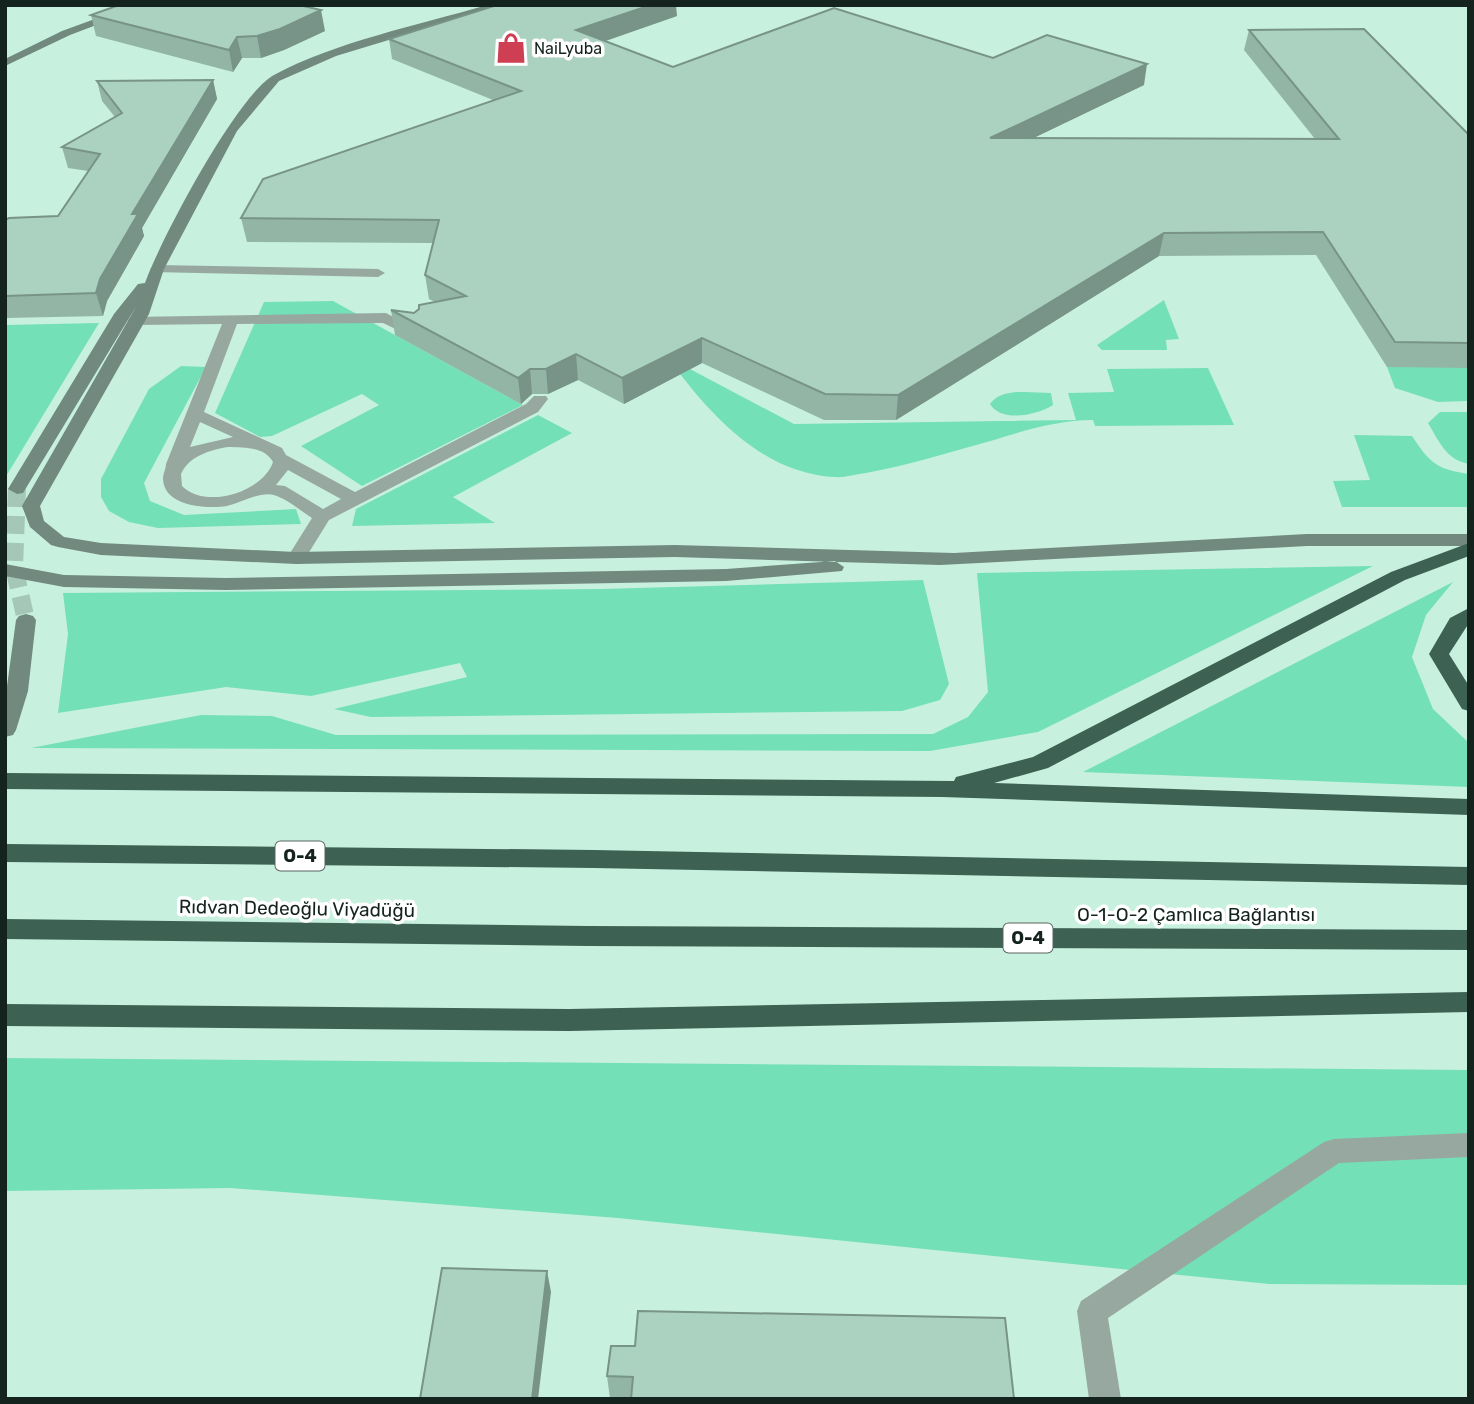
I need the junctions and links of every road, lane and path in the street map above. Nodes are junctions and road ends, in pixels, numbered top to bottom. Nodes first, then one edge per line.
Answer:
1 (113, 5) edge
2 (144, 5) edge
3 (499, 5) edge
4 (53, 26) dead end
5 (5, 63) edge
6 (157, 269) junction
7 (378, 273) dead end
8 (231, 319) junction
9 (136, 320) junction
10 (413, 331) edge
11 (540, 398) edge
12 (195, 414) junction
13 (263, 444) junction
14 (281, 459) junction
15 (173, 470) junction
16 (17, 489) tunnel mouth
17 (262, 489) junction
18 (355, 499) junction
19 (322, 516) junction
20 (1469, 540) edge
21 (1469, 549) edge
22 (296, 558) junction
23 (953, 558) junction
24 (5, 570) edge
25 (1469, 614) edge
26 (26, 620) tunnel mouth
27 (1469, 704) edge
28 (5, 730) edge
29 (5, 781) edge
30 (942, 789) junction
31 (1469, 807) edge
32 (5, 853) edge
33 (1469, 876) edge
34 (5, 929) edge
35 (588, 936) joint
36 (1469, 940) edge
37 (1469, 1002) edge
38 (5, 1015) edge
39 (1469, 1145) edge
40 (1105, 1399) edge

1 - 4 main road
2 - 5 main road
3 - 6 main road
6 - 7 lane
6 - 9 main road
6 - 16 main road
8 - 9 lane
8 - 10 lane
8 - 12 lane
9 - 22 main road
11 - 18 lane
12 - 13 lane
12 - 15 lane
13 - 14 lane
13 - 15 lane
14 - 17 lane
14 - 18 lane
15 - 17 lane
17 - 19 lane
18 - 19 lane
19 - 22 lane
20 - 23 main road
21 - 30 highway
22 - 23 main road
23 - 24 main road
25 - 27 highway
26 - 28 main road
29 - 30 highway
30 - 31 highway
32 - 33 highway, O-4
34 - 35 highway, Rıdvan Dedeoğlu Viyadüğü / O-4
35 - 36 highway, O-1-O-2 Çamlıca Bağlantısı / O-4
37 - 38 highway
39 - 40 lane

